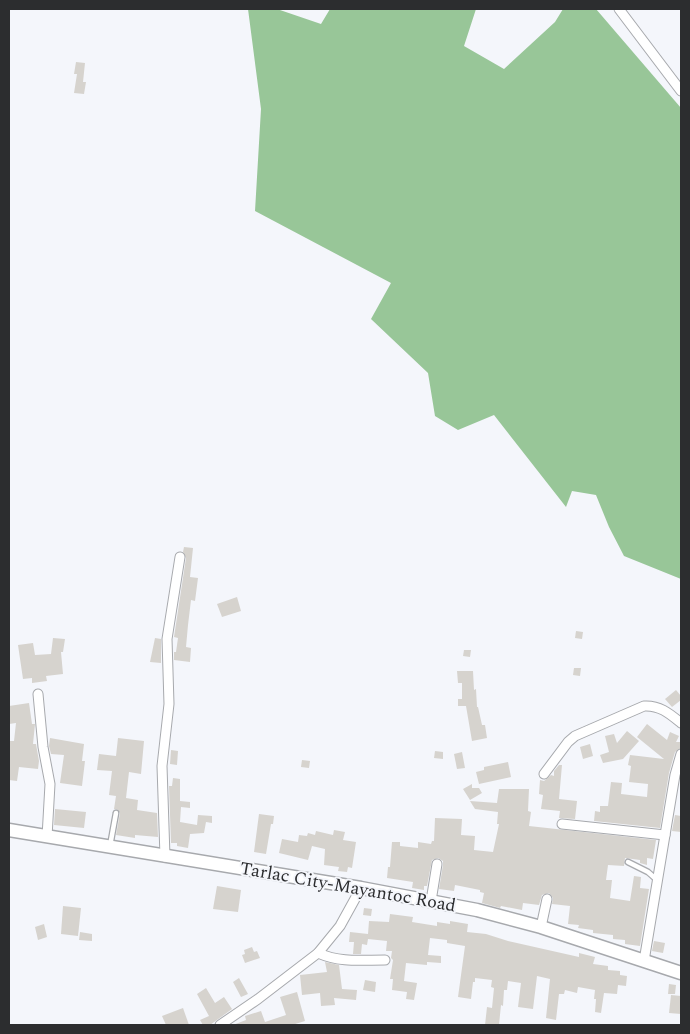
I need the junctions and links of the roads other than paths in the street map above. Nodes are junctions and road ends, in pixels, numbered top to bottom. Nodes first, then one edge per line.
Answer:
1 (619, 9) edge
2 (681, 91) edge
3 (180, 557) dead end
4 (38, 694) dead end
5 (681, 724) edge
6 (681, 754) edge
7 (544, 774) dead end
8 (116, 813) dead end
9 (562, 824) dead end
10 (9, 830) edge
11 (665, 835) junction
12 (47, 837) junction
13 (109, 847) junction
14 (164, 857) junction
15 (628, 862) dead end
16 (437, 864) dead end
17 (658, 881) junction
18 (361, 888) junction
19 (547, 900) dead end
20 (431, 901) junction
21 (541, 927) junction
22 (318, 953) junction
23 (385, 960) dead end
24 (644, 961) junction
25 (681, 973) edge
26 (233, 1022) edge
27 (220, 1025) edge

1 - 2 street
3 - 14 street
4 - 12 street
5 - 7 street
6 - 11 street
8 - 13 lane
9 - 11 street
10 - 12 main road, Tarlac City-Mayantoc Road
11 - 17 street
12 - 13 main road, Tarlac City-Mayantoc Road
13 - 14 main road, Tarlac City-Mayantoc Road
14 - 18 main road, Tarlac City-Mayantoc Road
15 - 17 lane
16 - 20 street
17 - 24 street
18 - 20 main road, Tarlac City-Mayantoc Road
18 - 22 street
19 - 21 street
20 - 21 main road, Tarlac City-Mayantoc Road
21 - 24 main road, Tarlac City-Mayantoc Road
22 - 23 street
22 - 26 street
24 - 25 main road, Tarlac City-Mayantoc Road
26 - 27 street

